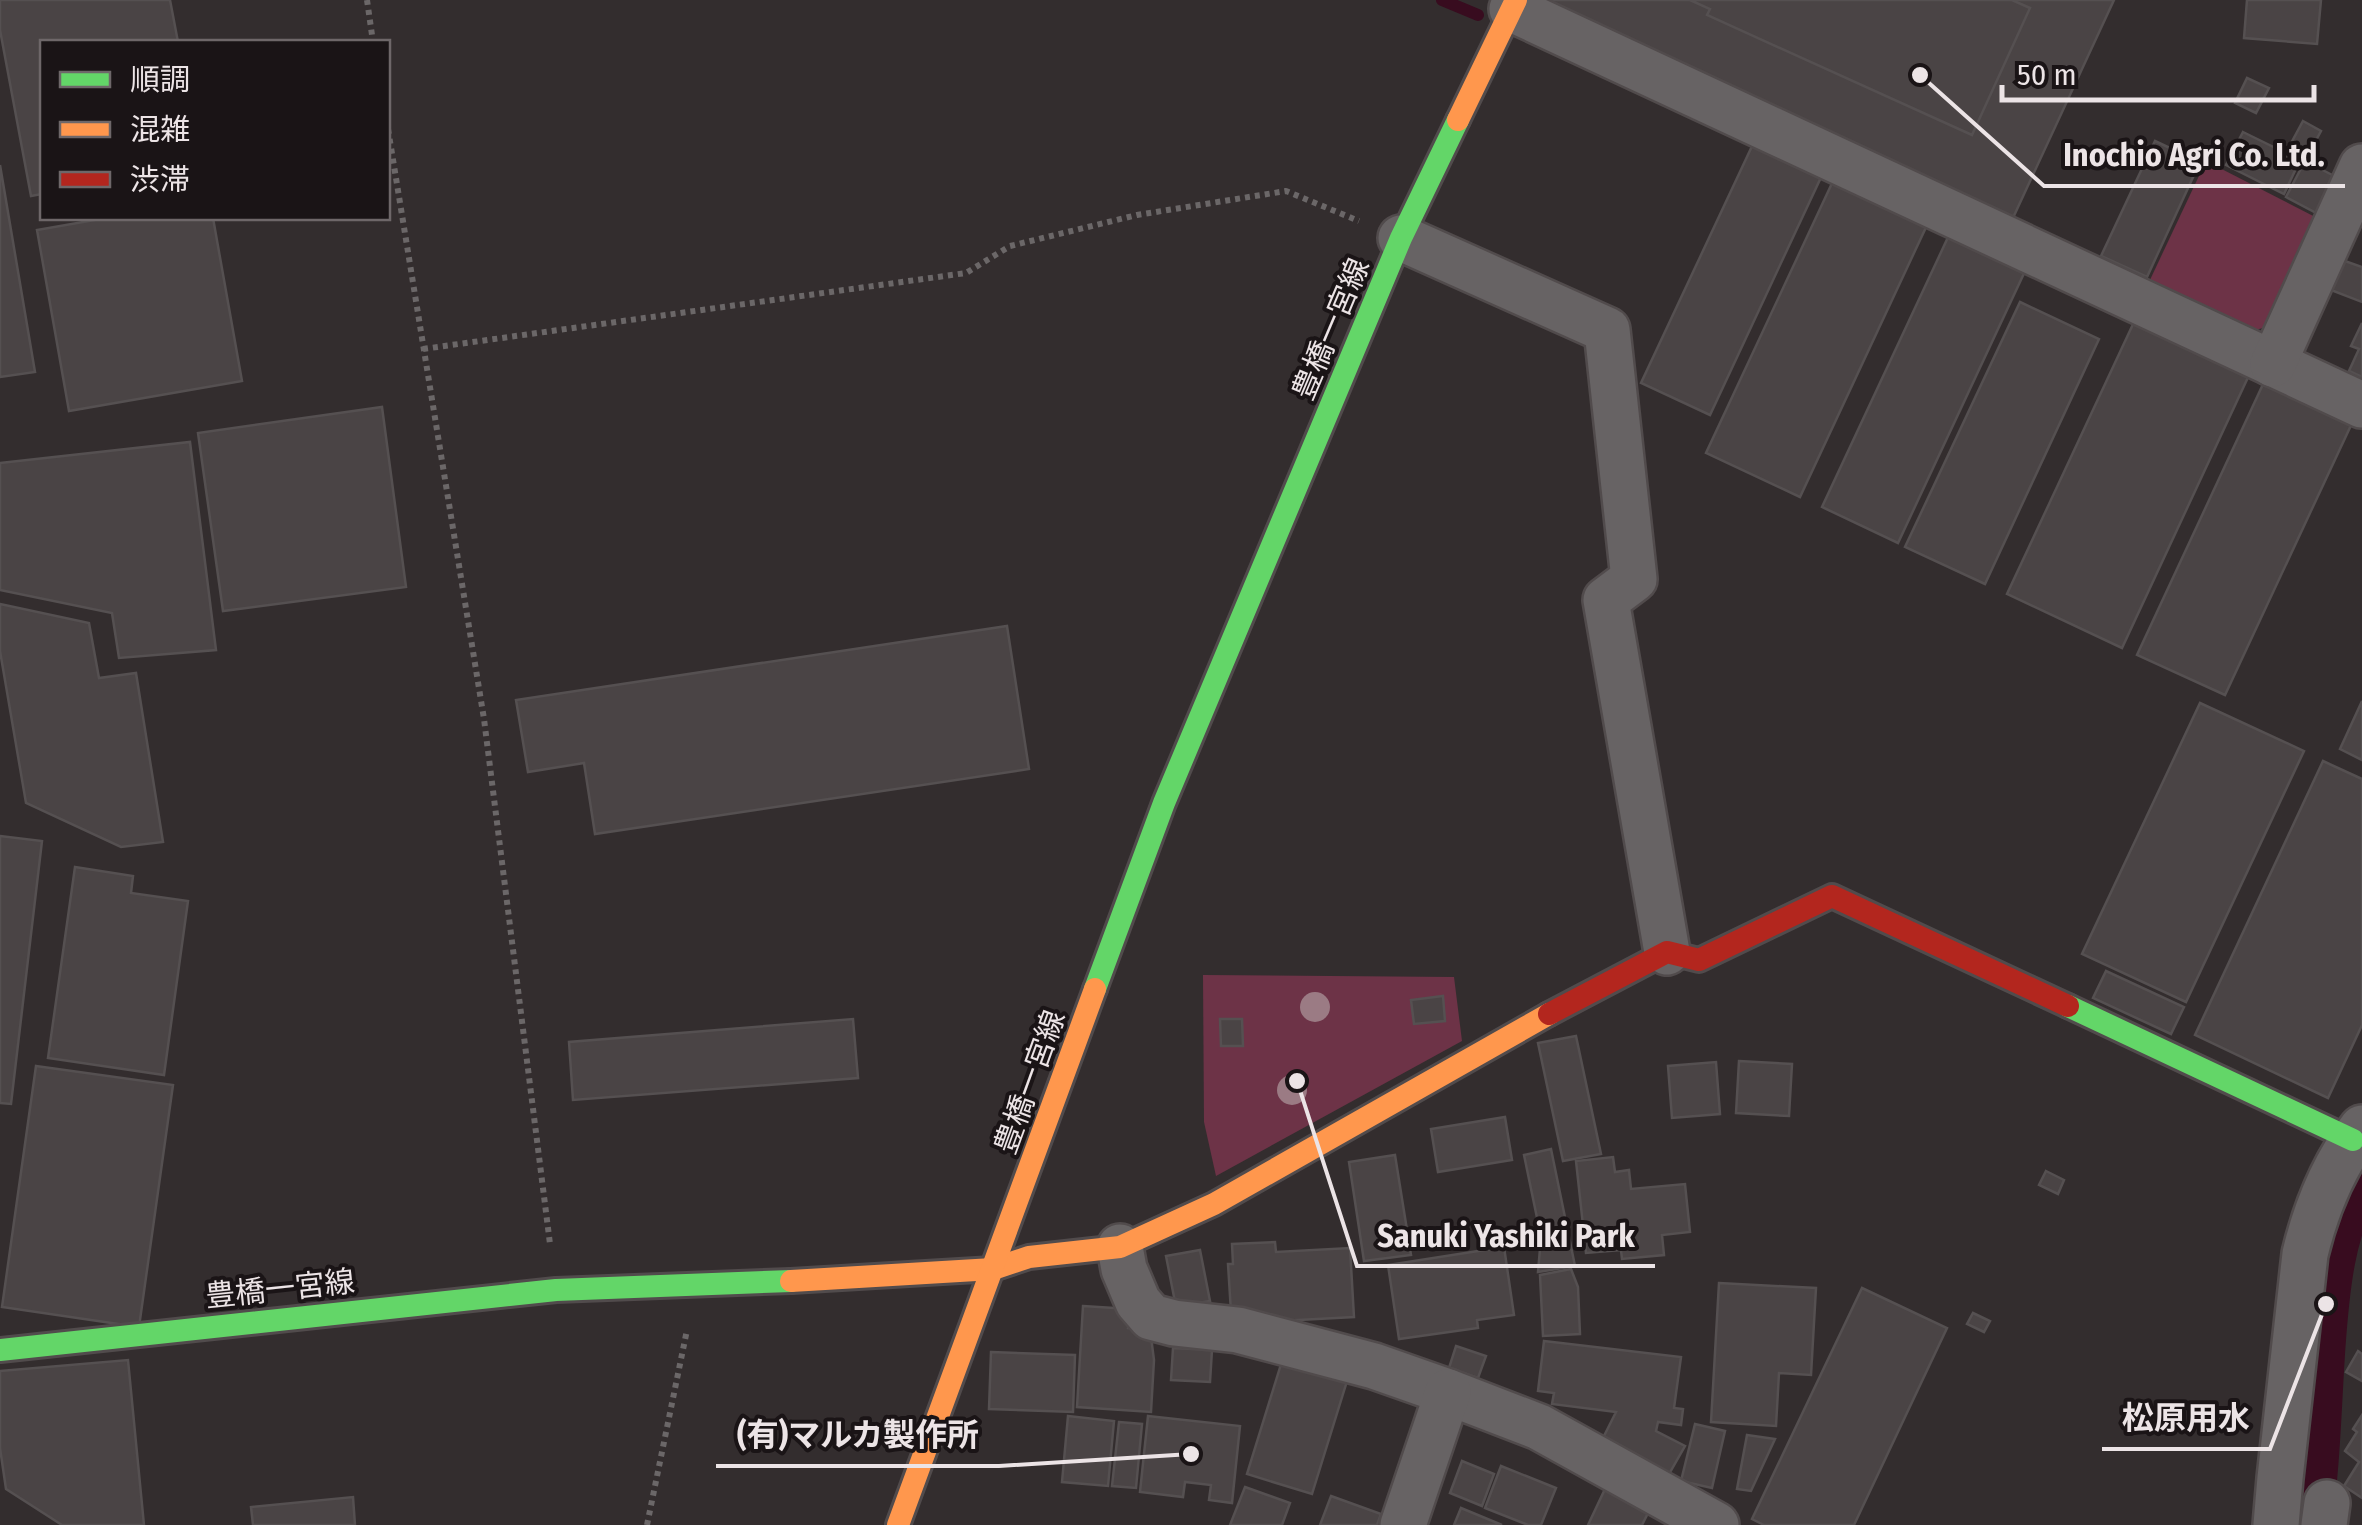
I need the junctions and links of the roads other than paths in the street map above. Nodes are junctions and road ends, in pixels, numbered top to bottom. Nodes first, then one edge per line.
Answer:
1 (1514, 4) edge
2 (2362, 167) edge
3 (1402, 238) junction
4 (2273, 364) junction
5 (2362, 405) edge
6 (1667, 952) junction
7 (2358, 1134) edge
8 (1120, 1247) junction
9 (992, 1269) junction
10 (0, 1350) edge
11 (1448, 1392) junction
12 (898, 1525) edge
13 (1404, 1525) edge
14 (1716, 1525) edge
15 (2276, 1525) edge

1 - 3 main road, 豊橋一宮線
1 - 4 street
2 - 4 street
3 - 6 street
3 - 9 main road, 豊橋一宮線
4 - 5 street
6 - 7 main road
6 - 8 main road
7 - 15 street
8 - 9 main road
8 - 11 street
9 - 10 main road, 豊橋一宮線
9 - 12 main road
11 - 13 street
11 - 14 street

